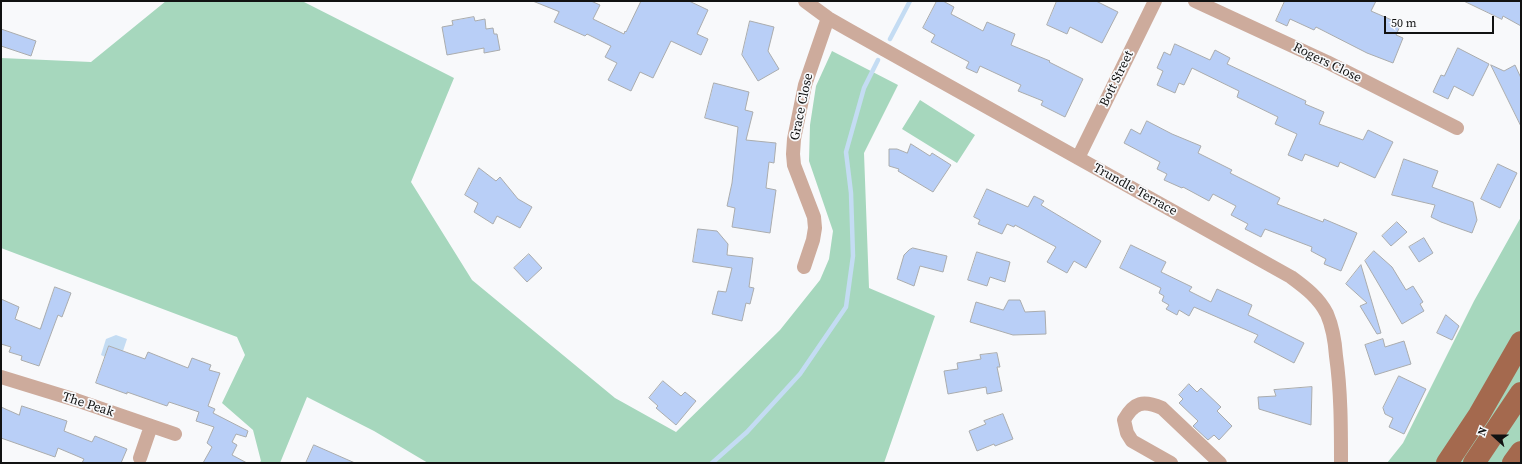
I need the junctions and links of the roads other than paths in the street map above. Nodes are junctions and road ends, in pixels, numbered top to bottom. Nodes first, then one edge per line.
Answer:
1 (805, 1) edge
2 (1155, 1) edge
3 (1195, 1) edge
4 (828, 18) junction
5 (1457, 128) dead end
6 (1078, 158) junction
7 (804, 267) dead end
8 (1521, 342) edge
9 (1, 377) edge
10 (1521, 393) edge
11 (151, 426) junction
12 (175, 434) dead end
13 (1521, 452) edge
14 (140, 458) dead end
15 (1170, 463) edge
16 (1220, 463) edge
17 (1341, 463) edge
18 (1447, 463) edge
19 (1474, 463) edge
20 (1514, 463) edge

1 - 4 street, Trundle Terrace
2 - 6 street, Bott Street
3 - 5 street, Rogers Close
4 - 6 street, Trundle Terrace
4 - 7 street, Grace Close
6 - 17 street, Trundle Terrace
8 - 18 main road
9 - 11 street, The Peak
10 - 19 main road
11 - 12 street, The Peak
11 - 14 street
13 - 20 main road
15 - 16 street

